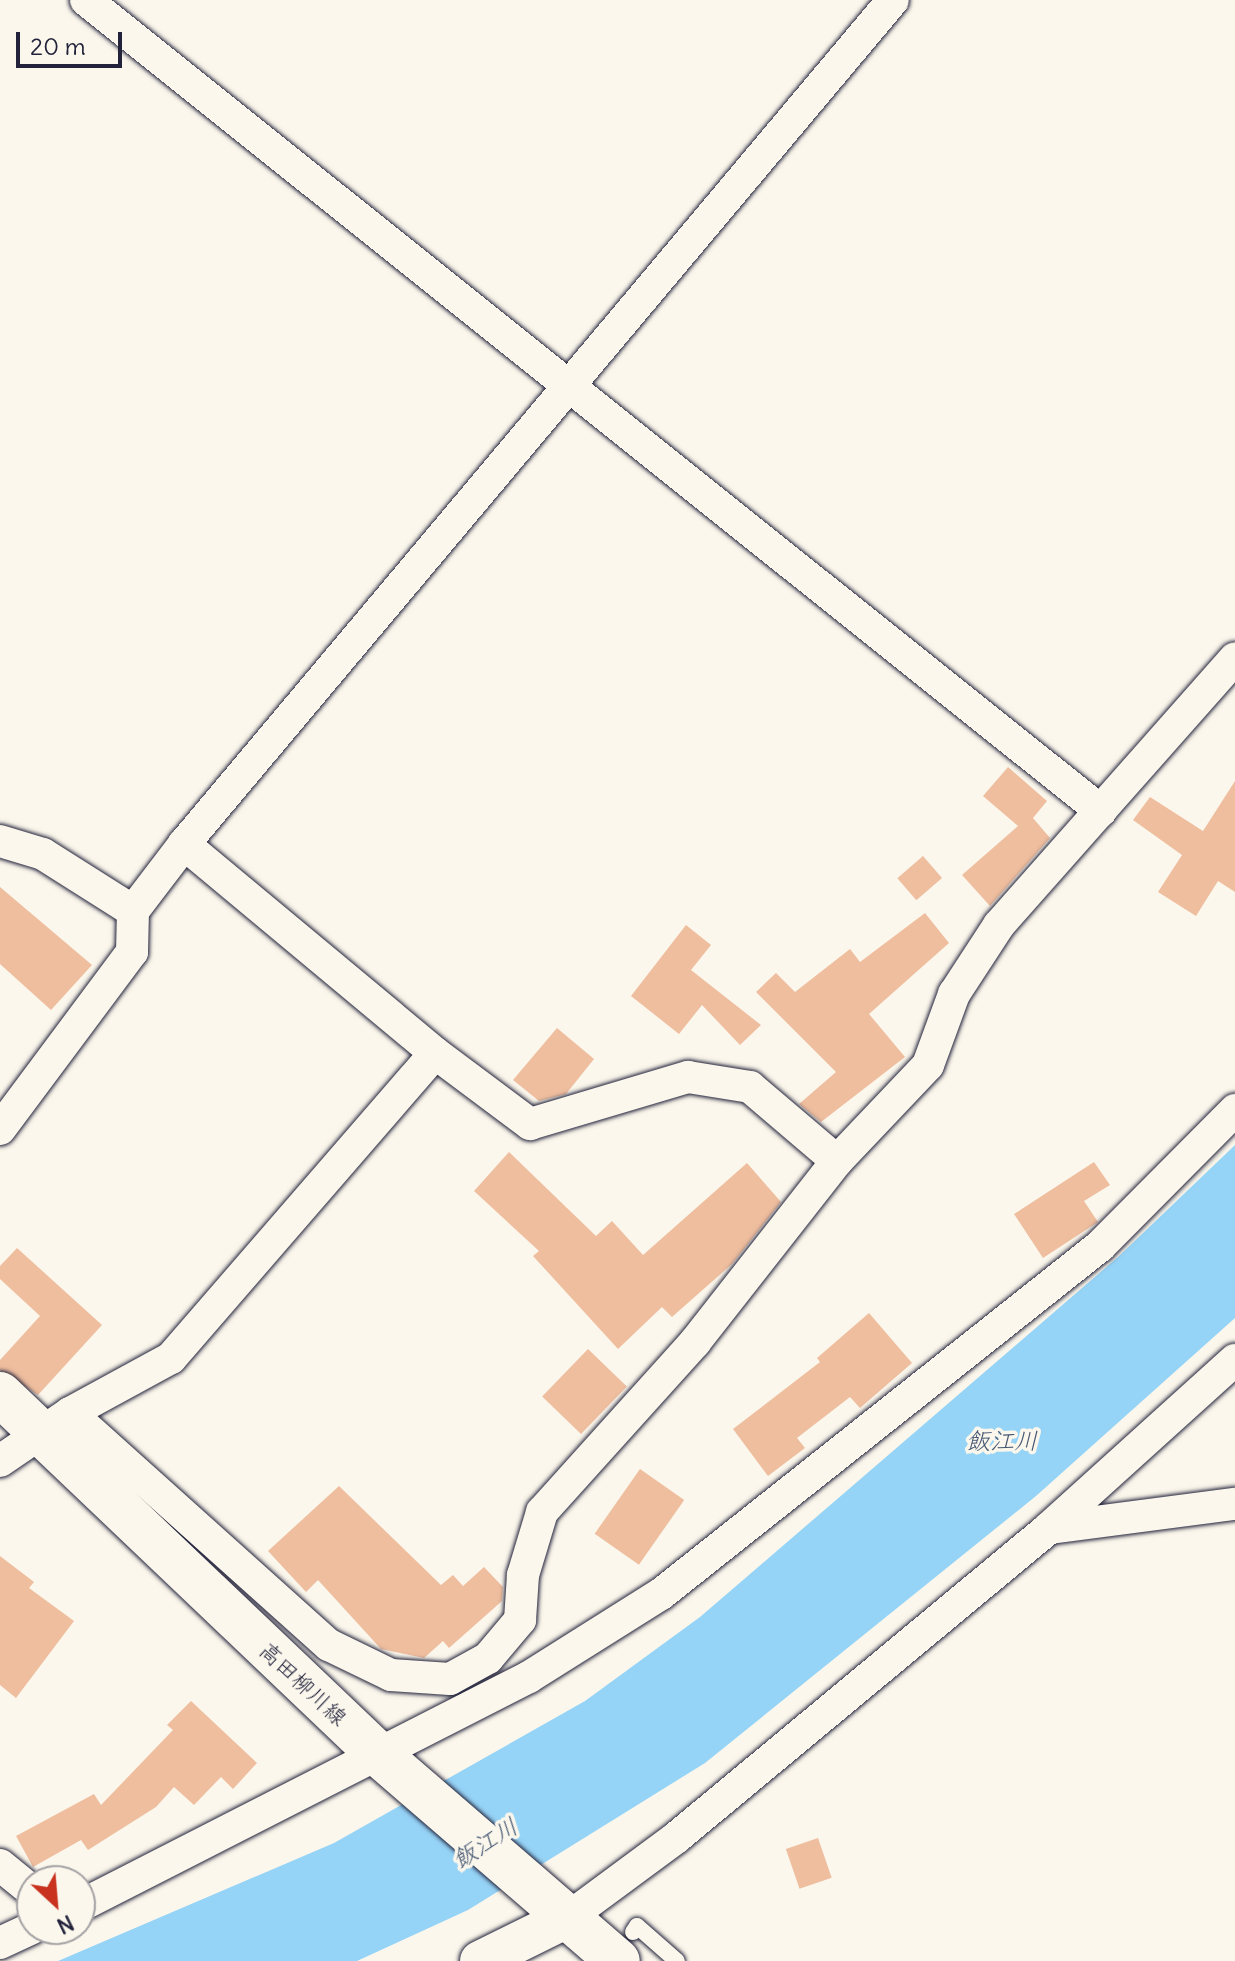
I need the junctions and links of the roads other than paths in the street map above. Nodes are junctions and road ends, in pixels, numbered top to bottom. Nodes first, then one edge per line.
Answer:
1 (86, 0) edge
2 (893, 0) edge
3 (570, 392) junction
4 (1235, 658) edge
5 (1101, 811) junction
6 (0, 841) edge
7 (184, 844) junction
8 (133, 911) junction
9 (435, 1053) junction
10 (1235, 1110) edge
11 (0, 1129) edge
12 (837, 1161) junction
13 (1235, 1360) edge
14 (0, 1394) edge
15 (55, 1423) junction
16 (0, 1461) edge
17 (1235, 1504) edge
18 (1049, 1528) junction
19 (377, 1753) junction
20 (0, 1865) edge
21 (16, 1878) edge
22 (96, 1899) edge
23 (561, 1910) junction
24 (626, 1946) edge
25 (480, 1961) edge
26 (677, 1961) edge

1 - 3 street
2 - 3 street
3 - 5 street
3 - 7 street
4 - 5 street
5 - 12 street
6 - 8 street
7 - 8 street
7 - 9 street
8 - 11 street
9 - 12 street
9 - 15 street
10 - 19 street
12 - 15 street
13 - 18 street
14 - 15 main road, 高田柳川線
15 - 16 street
15 - 19 main road, 高田柳川線
17 - 18 street
18 - 23 street
19 - 22 street
19 - 23 main road, 高田柳川線
20 - 21 street
23 - 24 main road, 高田柳川線
23 - 25 street
24 - 26 lane

